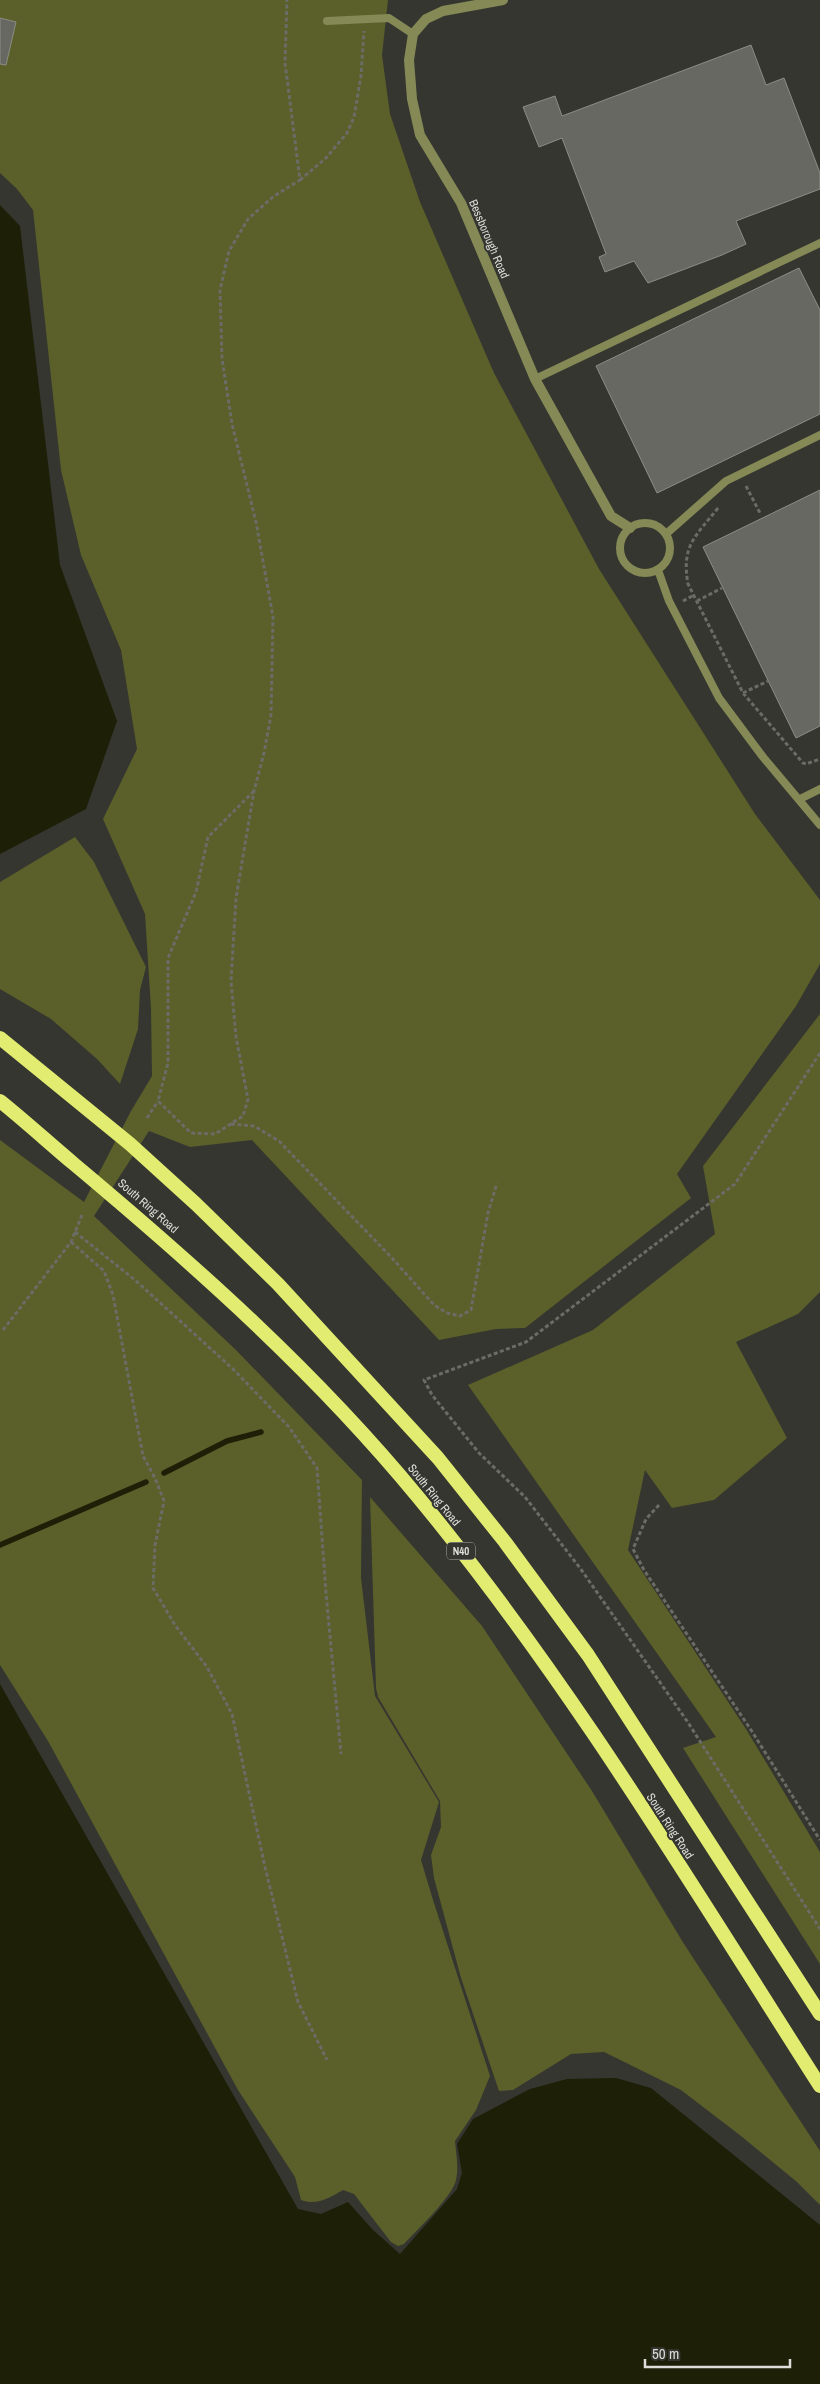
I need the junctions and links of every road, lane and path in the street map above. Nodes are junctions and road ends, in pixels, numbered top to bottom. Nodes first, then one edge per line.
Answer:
1 (287, 0) edge
2 (503, 0) edge
3 (370, 18) junction
4 (327, 21) dead end
5 (413, 34) junction
6 (300, 180) junction
7 (820, 242) edge
8 (535, 378) junction
9 (820, 435) edge
10 (738, 490) dead end
11 (719, 507) dead end
12 (761, 515) dead end
13 (630, 528) junction
14 (666, 534) junction
15 (658, 570) junction
16 (722, 588) dead end
17 (697, 601) junction
18 (768, 681) dead end
19 (743, 693) junction
20 (820, 759) edge
21 (820, 789) edge
22 (254, 791) junction
23 (800, 799) junction
24 (820, 825) edge
25 (0, 1038) edge
26 (820, 1053) edge
27 (0, 1101) edge
28 (158, 1101) junction
29 (146, 1118) dead end
30 (231, 1124) junction
31 (497, 1183) dead end
32 (82, 1215) dead end
33 (75, 1232) junction
34 (71, 1242) junction
35 (3, 1330) dead end
36 (659, 1505) dead end
37 (341, 1754) dead end
38 (820, 1840) edge
39 (820, 1929) edge
40 (820, 2014) edge
41 (327, 2060) dead end
42 (820, 2086) edge

1 - 6 path
2 - 5 street
3 - 4 lane
3 - 5 lane
3 - 6 path
5 - 8 street, Bessborough Road
6 - 22 path
7 - 8 lane
8 - 13 street, Bessborough Road
9 - 14 lane
10 - 12 path
11 - 17 path
13 - 14 lane
13 - 15 lane
14 - 15 lane
15 - 23 lane
16 - 17 path
17 - 19 path
18 - 19 path
19 - 20 path
21 - 23 lane
22 - 28 path
22 - 30 path
23 - 24 lane
25 - 40 highway, South Ring Road
26 - 39 path
27 - 42 highway, South Ring Road / N40
28 - 29 path
28 - 30 path
30 - 31 path
32 - 33 path
33 - 34 path
33 - 37 path
34 - 35 path
34 - 41 path
36 - 38 path

